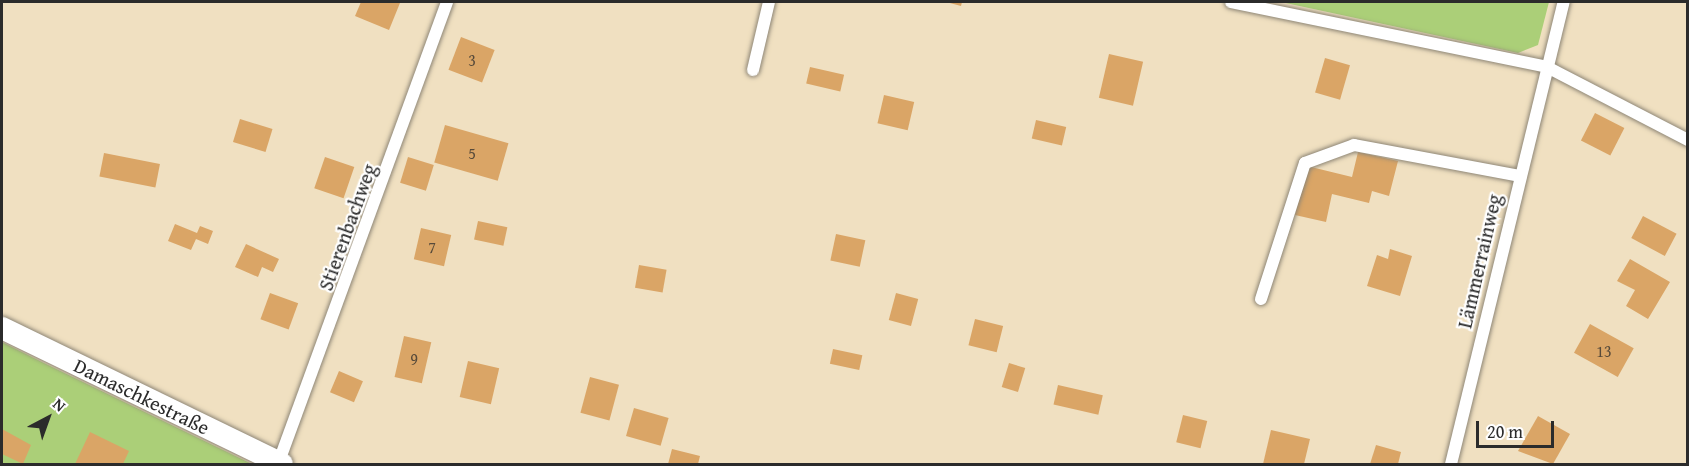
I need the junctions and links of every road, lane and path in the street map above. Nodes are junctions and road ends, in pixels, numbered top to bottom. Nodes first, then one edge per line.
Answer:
1 (447, 2) edge
2 (769, 2) edge
3 (1231, 2) edge
4 (1564, 2) edge
5 (1547, 67) junction
6 (753, 70) dead end
7 (1688, 140) edge
8 (1520, 176) junction
9 (1261, 299) dead end
10 (2, 328) edge
11 (280, 464) edge
12 (1450, 465) edge

1 - 11 lane, Stierenbachweg
2 - 6 lane
3 - 5 lane
4 - 5 lane, Lämmerrainweg
5 - 7 lane
5 - 8 lane, Lämmerrainweg
8 - 9 lane
8 - 12 lane, Lämmerrainweg
10 - 11 street, Damaschkestraße

